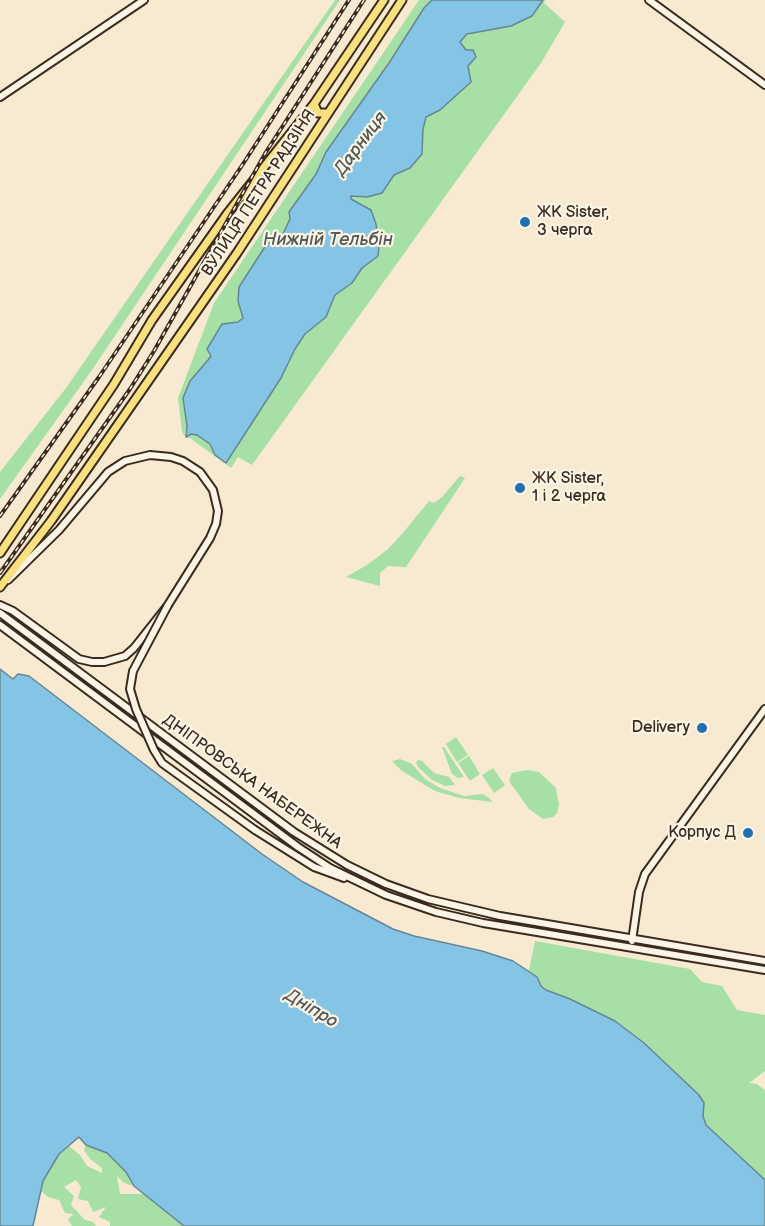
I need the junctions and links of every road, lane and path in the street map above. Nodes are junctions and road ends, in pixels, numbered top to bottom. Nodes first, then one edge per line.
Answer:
1 (144, 0) edge
2 (384, 0) edge
3 (402, 0) edge
4 (649, 0) edge
5 (765, 85) edge
6 (0, 97) edge
7 (314, 104) junction
8 (327, 113) junction
9 (0, 553) edge
10 (0, 587) edge
11 (0, 605) edge
12 (168, 605) junction
13 (0, 613) edge
14 (0, 625) edge
15 (765, 710) edge
16 (355, 880) junction
17 (632, 939) junction
18 (631, 949) junction
19 (765, 961) edge
20 (765, 970) edge

1 - 6 main road
2 - 7 main road, ВУЛИЦЯ ПЕТРА РАДЗІНЯ
3 - 8 main road, ВУЛИЦЯ ПЕТРА РАДЗІНЯ
4 - 5 main road
7 - 8 main road
7 - 9 main road, ВУЛИЦЯ ПЕТРА РАДЗІНЯ
8 - 10 main road, ВУЛИЦЯ ПЕТРА РАДЗІНЯ
10 - 12 main road
11 - 12 main road, bridge
12 - 16 main road, bridge
13 - 17 main road, ДНІПРОВСЬКА НАБЕРЕЖНА
14 - 16 main road, ДНІПРОВСЬКА НАБЕРЕЖНА
15 - 17 main road
16 - 18 main road, ДНІПРОВСЬКА НАБЕРЕЖНА
17 - 18 main road
17 - 19 main road, ДНІПРОВСЬКА НАБЕРЕЖНА
18 - 20 main road, ДНІПРОВСЬКА НАБЕРЕЖНА

